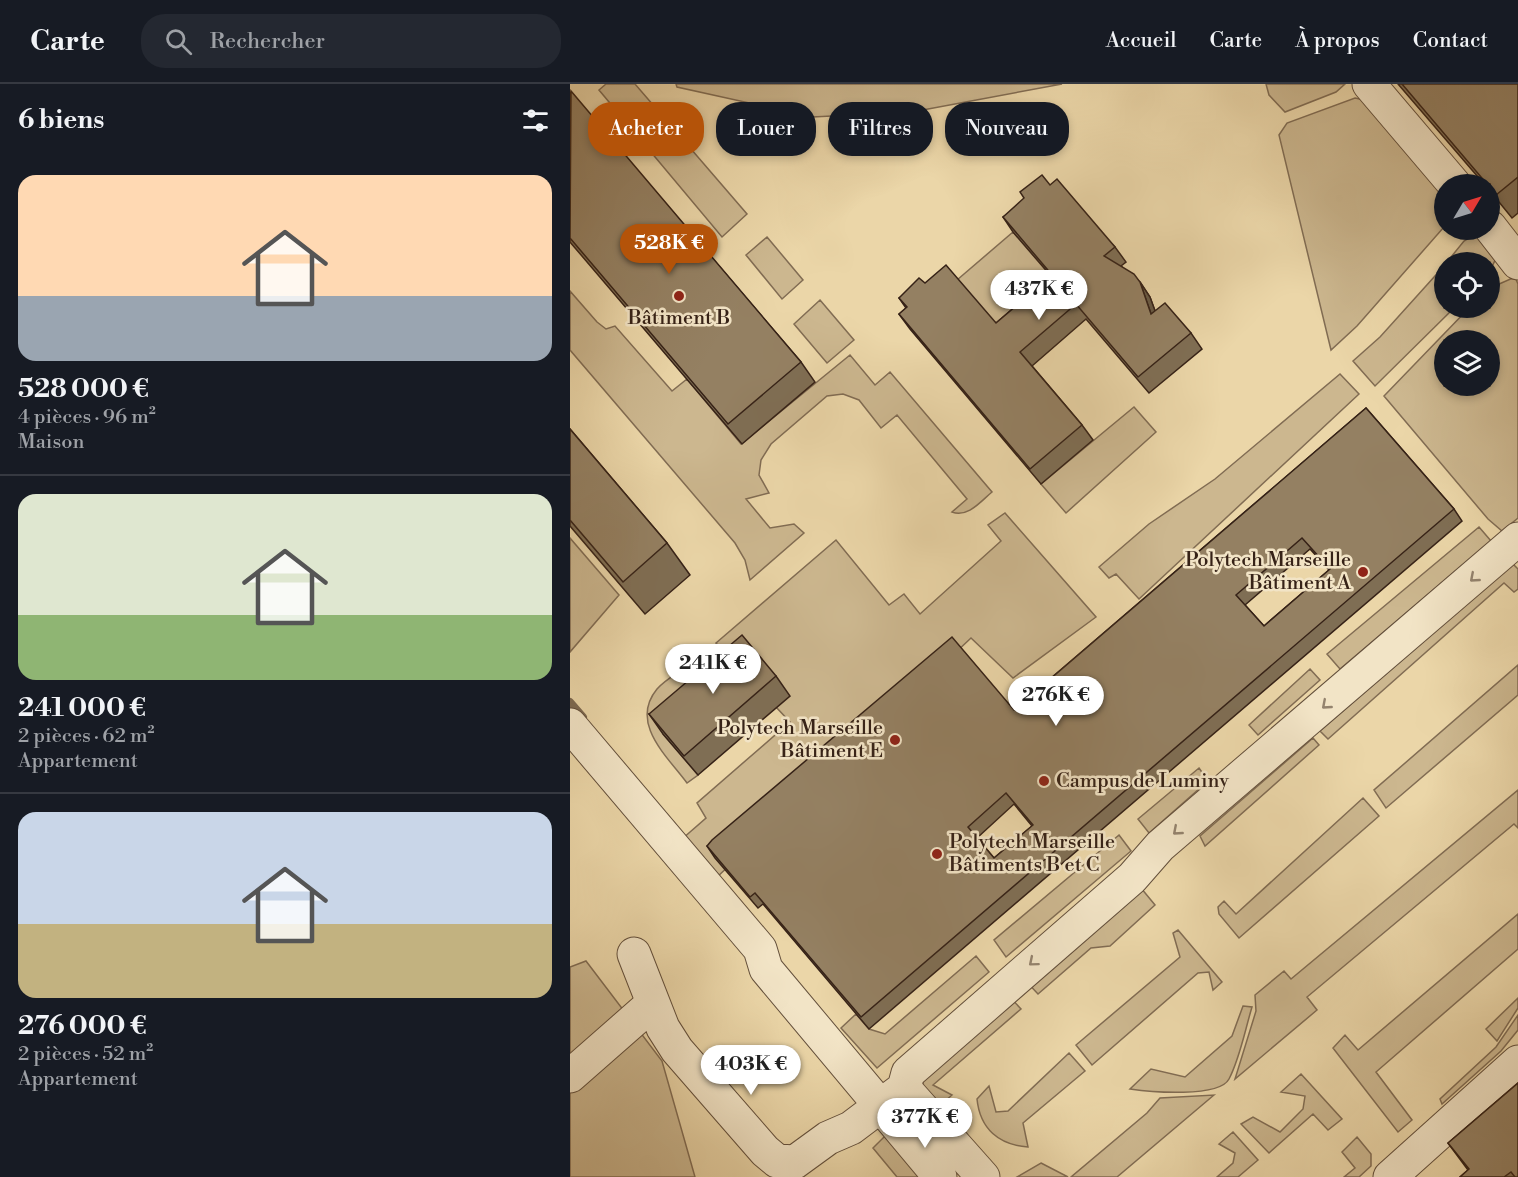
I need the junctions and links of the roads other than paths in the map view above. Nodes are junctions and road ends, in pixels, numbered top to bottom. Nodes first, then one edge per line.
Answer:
1 (1368, 84) edge
2 (1445, 174) edge
3 (1500, 240) edge
4 (1518, 263) edge
5 (1518, 539) edge
6 (570, 725) edge
7 (634, 954) dead end
8 (652, 1004) junction
9 (1518, 1062) edge
10 (570, 1076) edge
11 (891, 1097) junction
12 (939, 1177) edge
13 (982, 1177) edge
14 (1390, 1177) edge

1 - 2 street
3 - 4 street
5 -> 11 street
6 - 11 street
7 - 8 street
8 - 10 street
8 - 11 street
9 - 14 street
11 - 12 street
11 - 13 street

